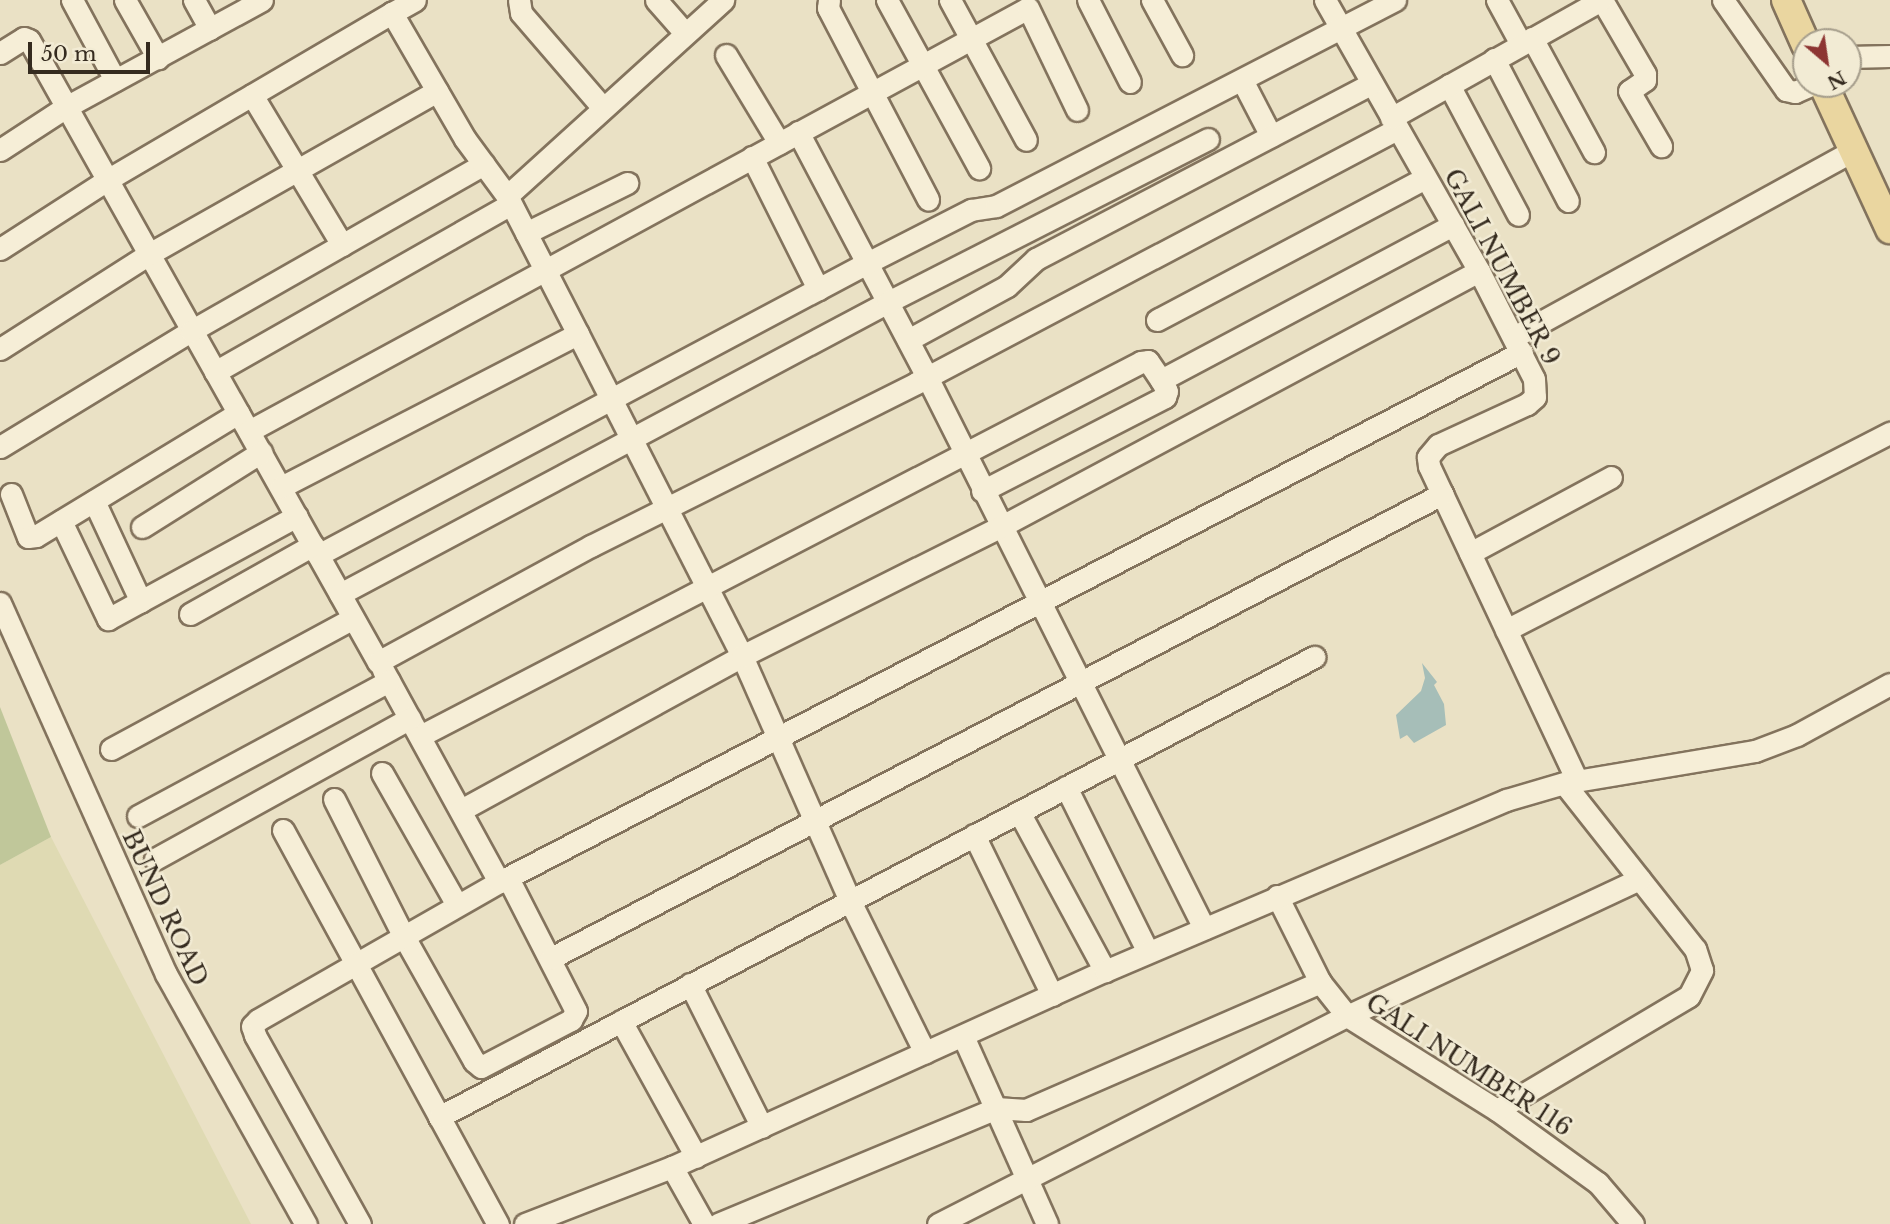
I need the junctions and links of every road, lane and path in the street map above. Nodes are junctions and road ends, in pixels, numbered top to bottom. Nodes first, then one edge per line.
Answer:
1 (72, 0) edge
2 (125, 0) edge
3 (194, 0) edge
4 (415, 0) edge
5 (520, 0) edge
6 (656, 0) edge
7 (723, 0) edge
8 (830, 0) edge
9 (887, 0) edge
10 (950, 0) edge
11 (1088, 0) edge
12 (1152, 0) edge
13 (1325, 0) edge
14 (1395, 0) edge
15 (1497, 0) edge
16 (1602, 0) edge
17 (1723, 0) edge
18 (1786, 0) edge
19 (1804, 0) edge
20 (251, 3) edge
21 (1032, 3) edge
22 (1574, 6) edge
23 (393, 13) junction
24 (1798, 28) edge
25 (1817, 28) edge
26 (210, 29) junction
27 (1343, 30) junction
28 (685, 33) junction
29 (971, 39) junction
30 (1526, 41) junction
31 (0, 53) edge
32 (726, 55) dead end
33 (1182, 55) dead end
34 (1890, 56) edge
35 (1862, 57) edge
36 (158, 58) junction
37 (1494, 59) junction
38 (922, 65) junction
39 (115, 80) junction
40 (1242, 80) junction
41 (1130, 82) dead end
42 (1372, 83) junction
43 (1449, 85) junction
44 (1792, 89) edge
45 (437, 91) junction
46 (872, 92) junction
47 (252, 95) junction
48 (1829, 98) edge
49 (1849, 98) edge
50 (66, 107) junction
51 (603, 108) junction
52 (1077, 110) dead end
53 (1394, 123) junction
54 (798, 132) junction
55 (1271, 136) junction
56 (1208, 139) dead end
57 (1026, 140) dead end
58 (779, 143) junction
59 (1661, 146) dead end
60 (0, 150) edge
61 (1853, 151) junction
62 (1594, 152) dead end
63 (752, 157) junction
64 (484, 164) junction
65 (979, 168) dead end
66 (297, 171) junction
67 (1425, 178) junction
68 (107, 180) junction
69 (627, 183) dead end
70 (1890, 187) edge
71 (929, 199) dead end
72 (509, 200) junction
73 (1567, 201) dead end
74 (1518, 215) dead end
75 (1452, 225) junction
76 (1890, 229) edge
77 (526, 233) junction
78 (342, 245) junction
79 (0, 249) edge
80 (149, 254) junction
81 (867, 263) junction
82 (546, 271) junction
83 (1479, 271) junction
84 (818, 289) junction
85 (888, 302) junction
86 (1157, 320) dead end
87 (191, 331) junction
88 (578, 334) junction
89 (908, 340) junction
90 (1518, 344) junction
91 (0, 349) edge
92 (215, 372) junction
93 (927, 377) junction
94 (1161, 380) junction
95 (613, 398) junction
96 (244, 422) junction
97 (1890, 433) edge
98 (632, 438) junction
99 (0, 447) edge
100 (261, 452) junction
101 (963, 452) junction
102 (1611, 477) dead end
103 (281, 487) junction
104 (982, 491) junction
105 (11, 494) dead end
106 (1442, 494) junction
107 (94, 501) junction
108 (665, 509) junction
109 (297, 516) junction
110 (61, 521) junction
111 (142, 527) dead end
112 (1000, 527) junction
113 (316, 550) junction
114 (1470, 553) junction
115 (703, 587) junction
116 (340, 594) junction
117 (141, 602) junction
118 (1039, 602) junction
119 (0, 603) edge
120 (190, 614) dead end
121 (353, 618) junction
122 (1506, 630) junction
123 (742, 656) junction
124 (1314, 657) dead end
125 (378, 662) junction
126 (389, 681) junction
127 (1079, 682) junction
128 (1890, 684) edge
129 (415, 727) junction
130 (780, 737) junction
131 (111, 748) dead end
132 (1118, 759) junction
133 (382, 774) dead end
134 (1570, 782) junction
135 (1066, 787) junction
136 (334, 799) dead end
137 (461, 810) junction
138 (1019, 812) junction
139 (138, 816) dead end
140 (813, 821) junction
141 (283, 830) dead end
142 (974, 835) junction
143 (155, 859) dead end
144 (1640, 879) junction
145 (503, 880) junction
146 (1277, 896) junction
147 (850, 901) junction
148 (457, 905) junction
149 (1204, 928) junction
150 (403, 935) junction
151 (1148, 952) junction
152 (551, 958) junction
153 (353, 964) junction
154 (1105, 971) junction
155 (1320, 982) junction
156 (690, 984) junction
157 (1052, 995) junction
158 (1347, 1016) junction
159 (621, 1021) junction
160 (963, 1035) junction
161 (925, 1053) junction
162 (996, 1108) junction
163 (1497, 1110) junction
164 (439, 1117) junction
165 (762, 1127) junction
166 (696, 1157) junction
167 (672, 1167) junction
168 (1025, 1180) junction
169 (585, 1215) edge
170 (306, 1224) edge
171 (359, 1224) edge
172 (498, 1224) edge
173 (525, 1224) edge
174 (704, 1224) edge
175 (718, 1224) edge
176 (938, 1224) edge
177 (1047, 1224) edge
178 (1633, 1224) edge

1 - 39 street
2 - 36 street
3 - 26 street
4 - 23 street
5 - 51 street
6 - 28 street
7 - 28 street
8 - 46 street
9 - 38 street
10 - 29 street
11 - 41 street
12 - 33 street
13 - 27 street, GALI NUMBER 9
14 - 27 street
15 - 30 street
16 - 22 street
16 - 59 street
17 - 44 street
18 - 24 main road
19 - 25 main road
20 - 26 street
21 - 29 street
21 - 52 street
22 - 30 street
23 - 45 street
23 - 47 street
26 - 36 street
27 - 40 street
27 - 42 street, GALI NUMBER 9
28 - 51 street
29 - 38 street
29 - 57 street
30 - 37 street
30 - 62 street
31 - 50 street
32 - 58 street
34 - 35 street
36 - 39 street
37 - 43 street
37 - 73 street
38 - 46 street
38 - 65 street
39 - 50 street
40 - 55 street
40 - 81 street
42 - 53 street, GALI NUMBER 9
42 - 55 street
43 - 53 street
43 - 74 street
45 - 64 street
45 - 66 street
46 - 54 street
46 - 71 street
47 - 66 street
47 - 68 street
48 - 61 main road
49 - 70 main road
50 - 60 street
50 - 68 street
51 - 72 street
53 - 67 street, GALI NUMBER 9
53 - 93 street
54 - 58 street
54 - 81 street
55 - 89 street
56 - 85 street
58 - 63 street
61 - 76 main road
61 - 90 street
63 - 82 street
63 - 84 street
64 - 72 street
64 - 78 street
66 - 78 street
66 - 80 street
67 - 75 street, GALI NUMBER 9
67 - 86 street
68 - 79 street
68 - 80 street
69 - 77 street
72 - 77 street
72 - 92 street
75 - 83 street, GALI NUMBER 9
75 - 94 street
77 - 82 street
78 - 87 street
80 - 87 street
80 - 91 street
81 - 84 street
81 - 85 street
82 - 88 street
82 - 96 street
83 - 90 street, GALI NUMBER 9
83 - 112 street
84 - 95 street
85 - 89 street
85 - 98 street
87 - 92 street
87 - 99 street
88 - 95 street
88 - 103 street
89 - 93 street
90 - 106 street, GALI NUMBER 9
90 - 118 street
92 - 96 street
93 - 101 street
93 - 108 street
94 - 101 street
94 - 104 street
95 - 98 street
95 - 113 street
96 - 100 street
96 - 107 street
97 - 122 street
98 - 108 street
98 - 116 street
100 - 103 street
100 - 111 street
101 - 104 street
101 - 115 street
102 - 114 street
103 - 109 street
104 - 112 street
105 - 110 street
106 - 114 street, GALI NUMBER 9
106 - 127 street
107 - 110 street
107 - 117 street
108 - 115 street
108 - 125 street
109 - 113 street
109 - 117 street
110 - 117 street
112 - 118 street
112 - 123 street
113 - 116 street
113 - 120 street
114 - 122 street, GALI NUMBER 9
115 - 123 street
115 - 129 street
116 - 121 street
118 - 127 street
118 - 130 street
119 - 170 street, BUND ROAD
121 - 125 street
121 - 131 street
122 - 134 street, GALI NUMBER 9
123 - 130 street
123 - 137 street
124 - 132 street
125 - 126 street
126 - 129 street
126 - 139 street
127 - 132 street
127 - 140 street
128 - 134 street
129 - 137 street
129 - 143 street
130 - 140 street
130 - 145 street
132 - 135 street
132 - 149 street
133 - 148 street
134 - 144 street, GALI NUMBER 9
134 - 146 street
135 - 138 street
135 - 151 street
136 - 150 street
137 - 145 street
138 - 142 street
138 - 154 street
140 - 147 street
140 - 152 street
141 - 153 street
142 - 147 street
142 - 157 street
144 - 158 street
144 - 163 street, GALI NUMBER 9
145 - 148 street
145 - 152 street
146 - 149 street
146 - 155 street, GALI NUMBER 116
147 - 156 street
147 - 161 street
148 - 150 street
149 - 151 street
150 - 152 street
150 - 153 street
151 - 154 street
153 - 164 street
153 - 171 street
154 - 157 street
155 - 158 street, GALI NUMBER 116
155 - 162 street
156 - 159 street
156 - 165 street
157 - 160 street
158 - 163 street, GALI NUMBER 116
158 - 168 street
159 - 164 street
159 - 166 street
160 - 161 street
160 - 162 street
161 - 165 street
162 - 168 street
162 - 175 street
163 - 178 street, GALI NUMBER 116
164 - 172 street
165 - 166 street
166 - 167 street
167 - 169 street
167 - 174 street
168 - 176 street
168 - 177 street
169 - 173 street

